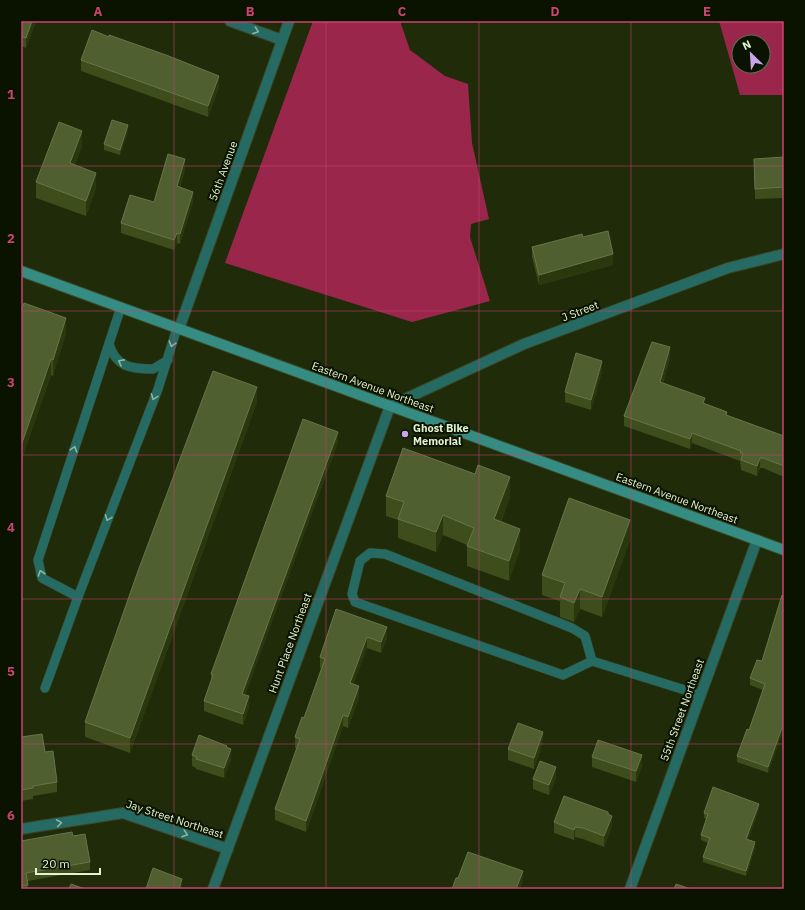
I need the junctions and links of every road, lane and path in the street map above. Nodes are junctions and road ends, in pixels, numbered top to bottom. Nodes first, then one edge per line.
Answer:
1 (230, 21) edge
2 (289, 21) edge
3 (282, 40) junction
4 (784, 254) edge
5 (21, 270) edge
6 (121, 307) junction
7 (178, 328) junction
8 (109, 344) junction
9 (168, 360) junction
10 (390, 406) junction
11 (757, 540) junction
12 (784, 550) edge
13 (78, 597) junction
14 (592, 661) junction
15 (45, 688) dead end
16 (701, 695) junction
17 (21, 829) edge
18 (228, 849) junction
19 (213, 889) edge
20 (630, 889) edge

1 -> 3 street
2 - 3 street, 56th Avenue
3 - 7 street, 56th Avenue
4 - 10 street, J Street
5 - 6 main road, Eastern Avenue Northeast
6 - 7 main road, Eastern Avenue Northeast
6 - 8 lane
7 -> 9 lane
7 - 10 main road, Eastern Avenue Northeast
9 -> 8 lane
13 -> 8 lane
9 -> 13 lane
10 - 11 main road, Eastern Avenue Northeast
10 - 18 street, Hunt Place Northeast
11 - 12 main road, Eastern Avenue Northeast
11 - 16 street, 55th Street Northeast
13 - 15 lane
14 - 14 lane
14 - 16 lane
16 - 20 street, 55th Street Northeast
17 -> 18 street, Jay Street Northeast
18 - 19 street, Hunt Place Northeast

